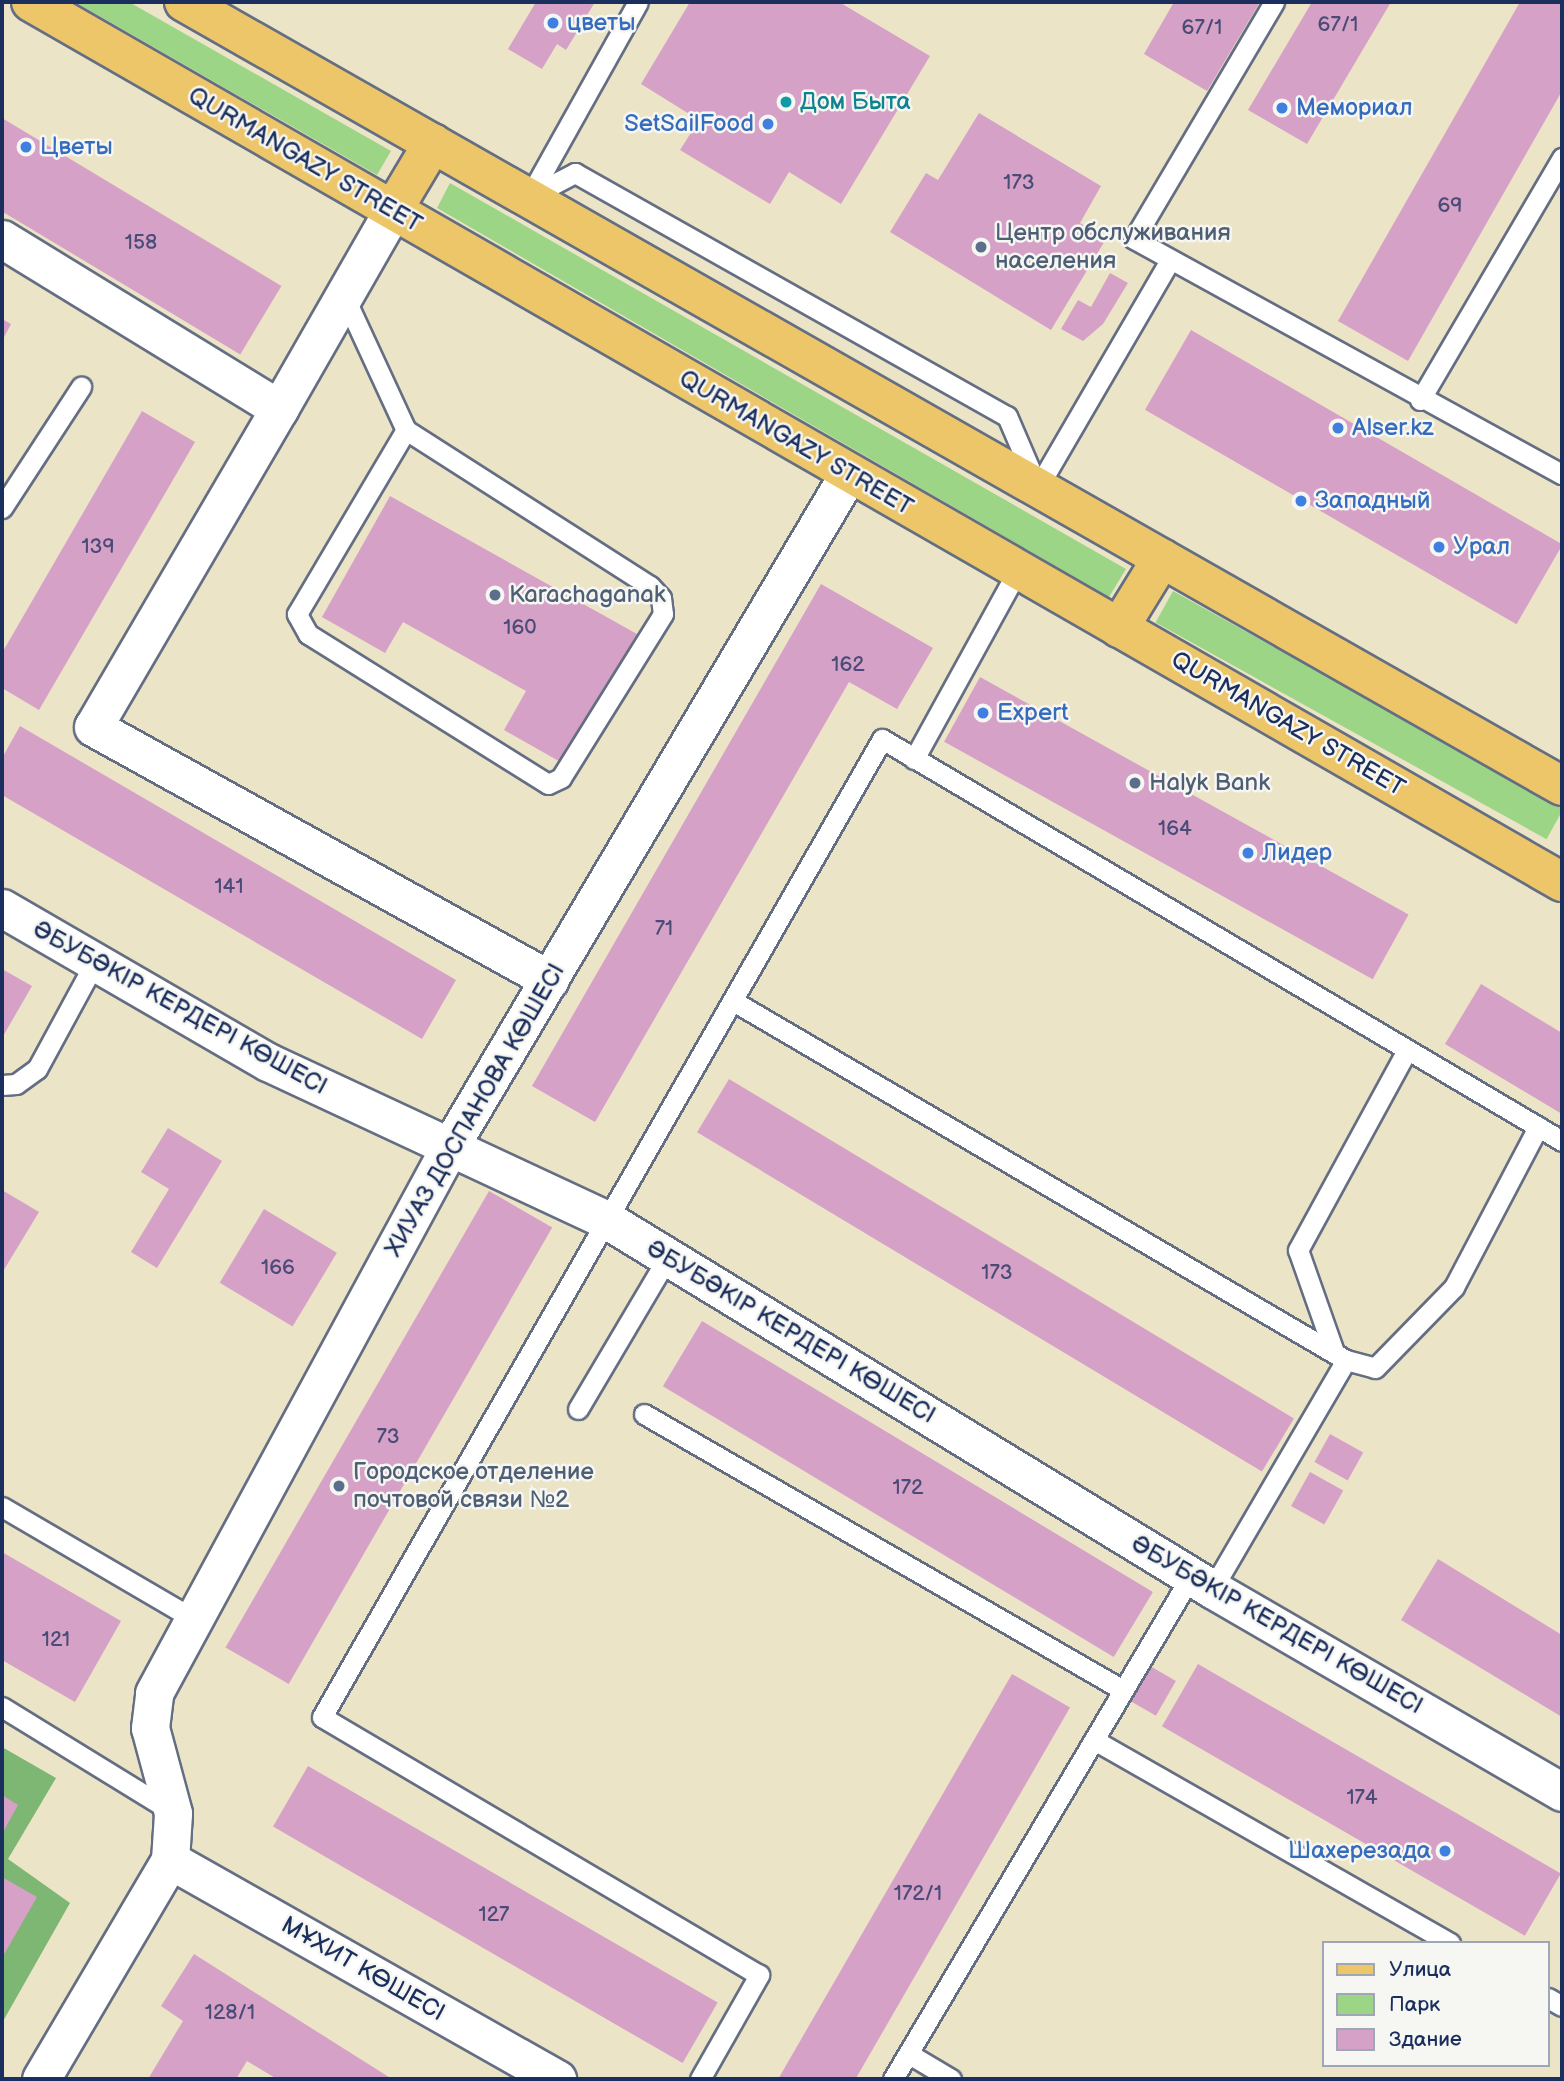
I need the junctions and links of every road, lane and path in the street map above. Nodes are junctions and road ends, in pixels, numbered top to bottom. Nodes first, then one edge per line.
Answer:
1 (31, 2) edge
2 (184, 2) edge
3 (638, 2) edge
4 (1274, 2) edge
5 (433, 143) junction
6 (1562, 158) edge
7 (529, 197) junction
8 (393, 210) junction
9 (2, 239) edge
10 (1169, 262) junction
11 (344, 296) junction
12 (81, 387) dead end
13 (1420, 400) junction
14 (279, 409) junction
15 (406, 430) junction
16 (849, 473) junction
17 (1562, 474) edge
18 (1038, 487) junction
19 (4, 500) edge
20 (1162, 558) junction
21 (1018, 570) junction
22 (1119, 628) junction
23 (915, 759) junction
24 (1560, 779) edge
25 (1562, 882) edge
26 (2, 908) edge
27 (95, 962) junction
28 (550, 980) junction
29 (733, 1001) junction
30 (1407, 1050) junction
31 (2, 1085) edge
32 (1538, 1126) junction
33 (1562, 1141) edge
34 (449, 1148) junction
35 (607, 1220) junction
36 (668, 1257) junction
37 (1340, 1356) junction
38 (578, 1409) dead end
39 (644, 1414) dead end
40 (2, 1507) edge
41 (1201, 1582) junction
42 (192, 1618) junction
43 (1123, 1690) junction
44 (2, 1707) edge
45 (1094, 1740) junction
46 (1562, 1792) edge
47 (173, 1812) junction
48 (170, 1860) junction
49 (1446, 1941) edge
50 (909, 2054) junction
51 (41, 2079) edge
52 (557, 2079) edge
53 (700, 2079) edge
54 (893, 2079) edge
55 (951, 2079) edge

1 - 8 main road, QURMANGAZY STREET
2 - 5 main road
3 - 7 lane
4 - 10 lane
5 - 7 main road
5 - 8 main road
6 - 13 lane
7 - 18 main road
8 - 11 street
8 - 16 main road, QURMANGAZY STREET
9 - 14 street
10 - 13 lane
10 - 18 lane
11 - 14 street
11 - 15 lane
12 - 19 lane
13 - 17 lane
14 - 28 street
15 - 15 lane
16 - 21 main road, QURMANGAZY STREET
16 - 28 street, ХИУАЗ ДОСПАНОВА КӨШЕСІ
18 - 20 main road
20 - 22 main road
20 - 24 main road
21 - 22 main road, QURMANGAZY STREET
21 - 23 lane
22 - 25 main road, QURMANGAZY STREET
23 - 29 lane
23 - 30 lane
26 - 27 street, ӘБУБӘКІР КЕРДЕРІ КӨШЕСІ
27 - 31 lane
27 - 34 street, ӘБУБӘКІР КЕРДЕРІ КӨШЕСІ
28 - 34 street, ХИУАЗ ДОСПАНОВА КӨШЕСІ
29 - 35 lane
29 - 37 lane
30 - 32 lane
30 - 37 lane
32 - 33 lane
32 - 37 lane
34 - 35 street, ӘБУБӘКІР КЕРДЕРІ КӨШЕСІ
34 - 42 street, ХИУАЗ ДОСПАНОВА КӨШЕСІ
35 - 36 street, ӘБУБӘКІР КЕРДЕРІ КӨШЕСІ
35 - 53 lane
36 - 38 lane
36 - 41 street, ӘБУБӘКІР КЕРДЕРІ КӨШЕСІ
37 - 41 lane
39 - 43 lane
40 - 42 lane
41 - 43 lane
41 - 46 street, ӘБУБӘКІР КЕРДЕРІ КӨШЕСІ
42 - 47 street, ХИУАЗ ДОСПАНОВА КӨШЕСІ
43 - 45 lane
44 - 47 lane
45 - 49 lane
45 - 50 lane
47 - 48 street
48 - 51 street
48 - 52 street, МҰХИТ КӨШЕСІ
50 - 54 lane
50 - 55 lane

